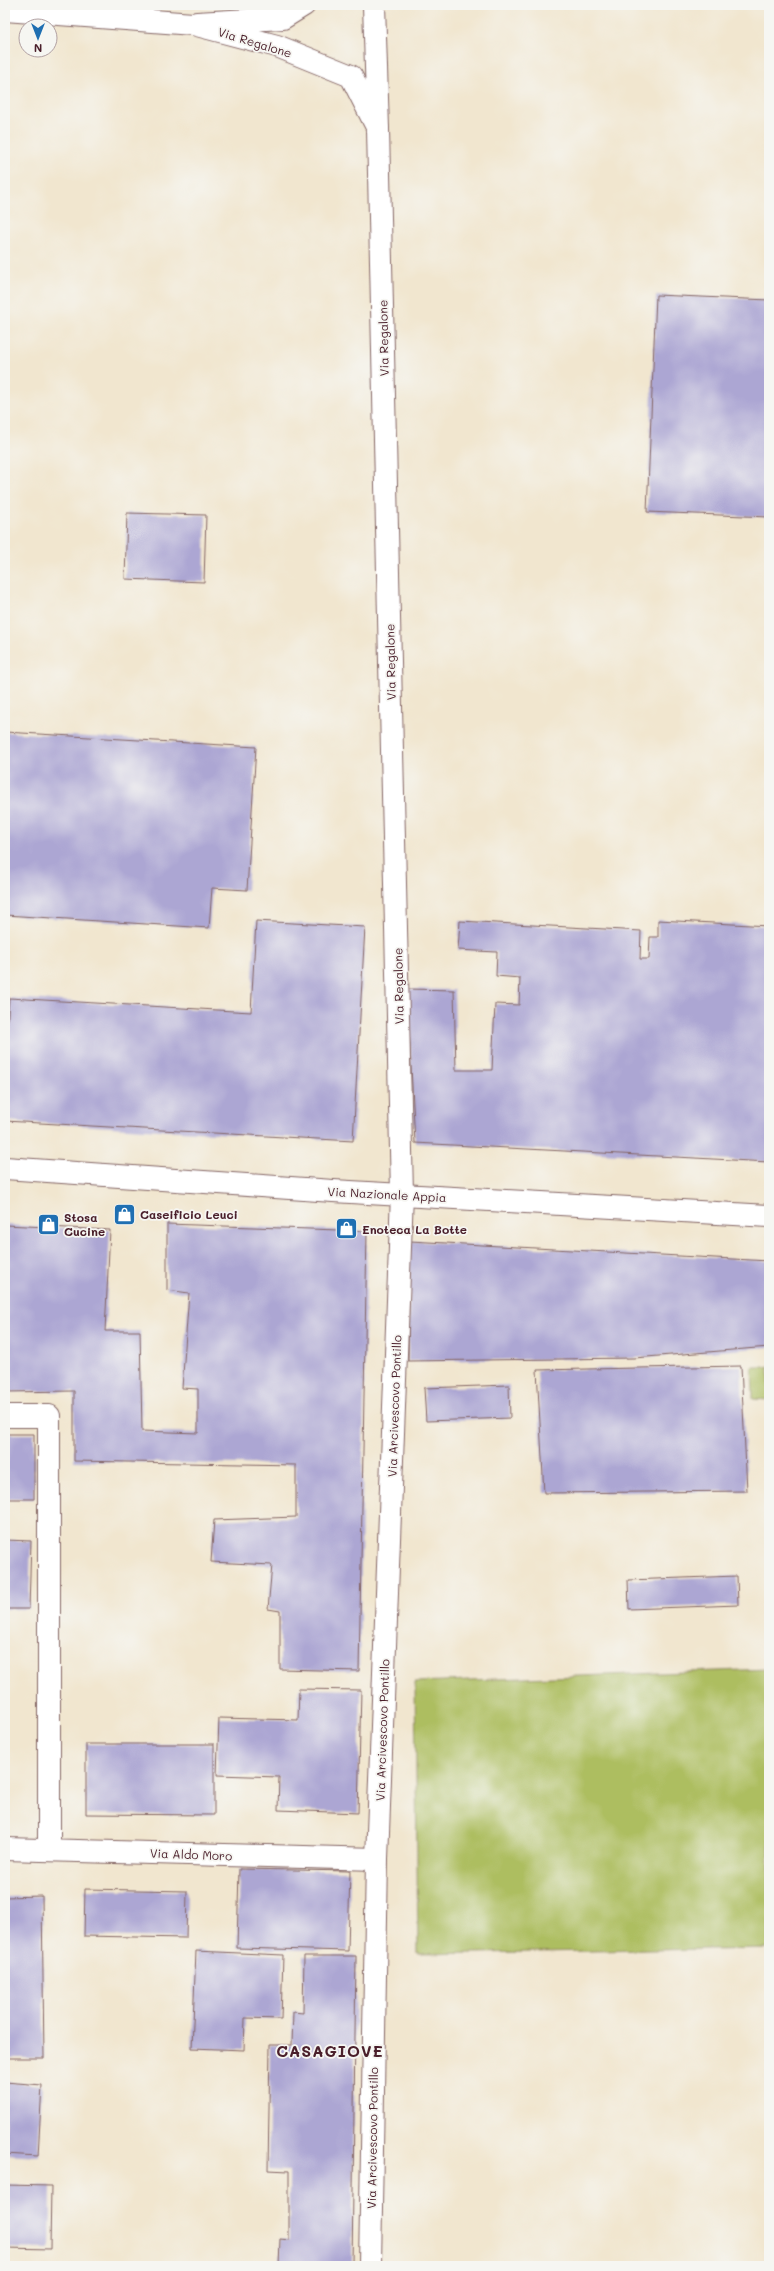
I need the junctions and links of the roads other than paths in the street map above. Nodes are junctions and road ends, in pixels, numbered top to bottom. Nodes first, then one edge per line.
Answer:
1 (304, 5) edge
2 (374, 5) edge
3 (5, 10) edge
4 (193, 24) junction
5 (378, 129) junction
6 (5, 1168) edge
7 (402, 1194) junction
8 (769, 1216) edge
9 (9, 1416) dead end
10 (5, 1849) edge
11 (49, 1850) junction
12 (377, 1859) junction
13 (370, 2266) edge

1 - 4 street, Via Regalone
2 - 5 street, Via Regalone
3 - 4 street, Via Regalone
4 - 5 street, Via Regalone
5 - 7 street, Via Regalone
6 - 7 street, Via Nazionale Appia
7 - 8 street, Via Nazionale Appia
7 - 12 street, Via Arcivescovo Pontillo
9 - 11 street
10 - 11 street, Via Aldo Moro
11 - 12 street, Via Aldo Moro
12 - 13 street, Via Arcivescovo Pontillo

